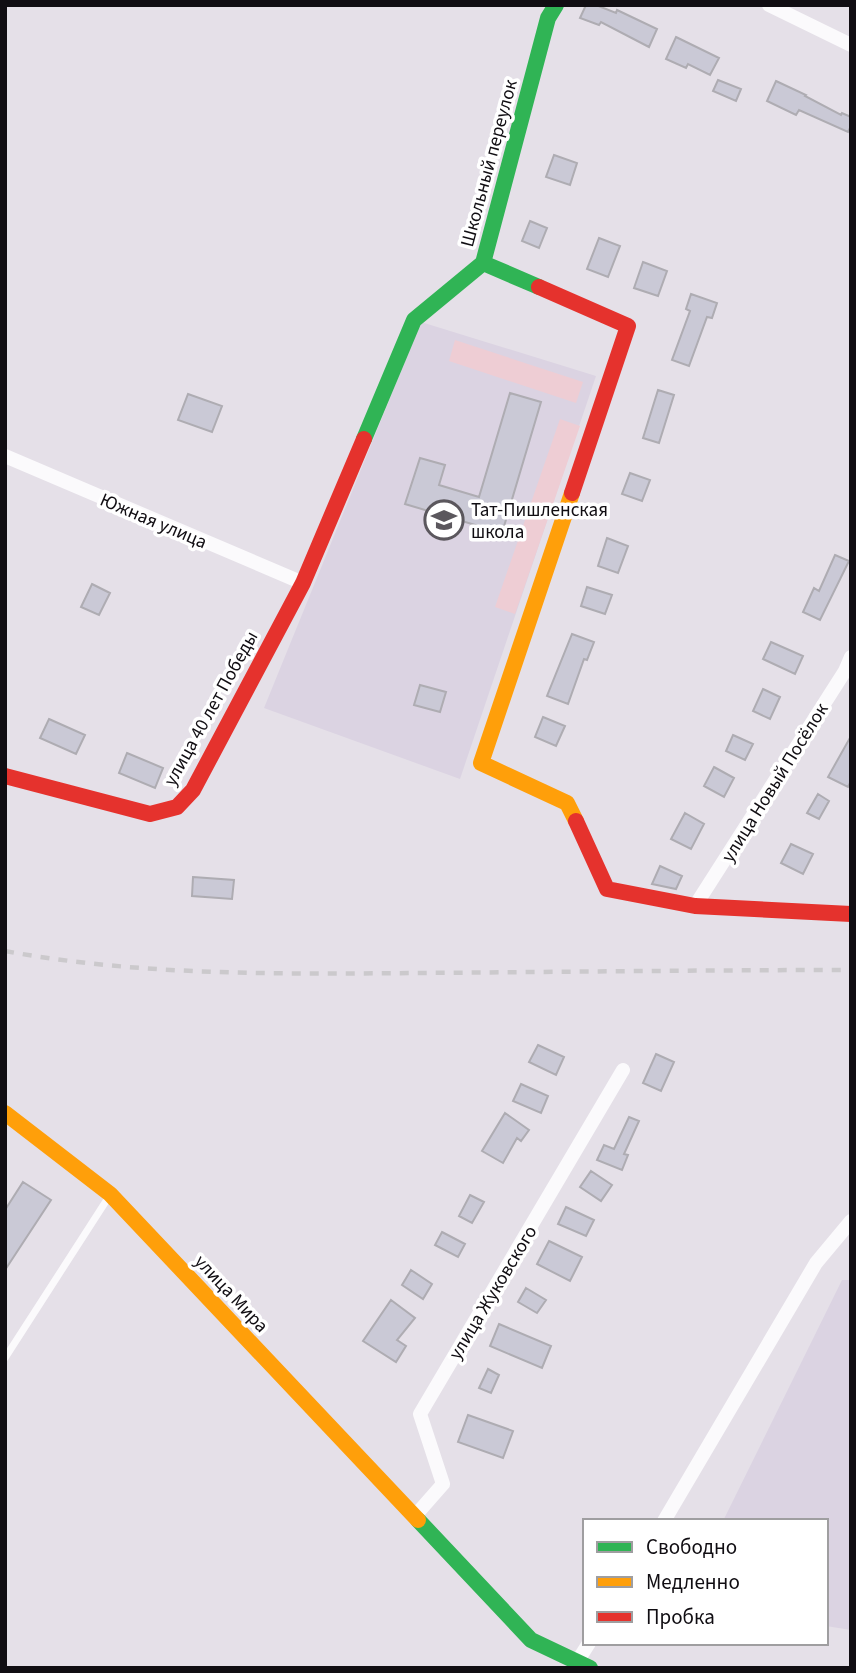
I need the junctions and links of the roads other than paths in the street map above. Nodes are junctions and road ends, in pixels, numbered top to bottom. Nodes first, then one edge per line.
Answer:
1 (556, 5) edge
2 (769, 5) edge
3 (851, 45) edge
4 (483, 262) junction
5 (5, 456) edge
6 (303, 583) junction
7 (851, 657) edge
8 (5, 776) edge
9 (695, 906) junction
10 (851, 914) edge
11 (623, 1070) dead end
12 (5, 1113) edge
13 (110, 1195) junction
14 (851, 1222) edge
15 (5, 1358) edge
16 (414, 1517) junction
17 (665, 1519) edge
18 (588, 1645) edge
19 (583, 1665) edge

1 - 4 street, Школьный переулок
2 - 3 street
4 - 6 street, улица 40 лет Победы
4 - 9 street, Школьный переулок
5 - 6 street, Южная улица
6 - 8 street, улица 40 лет Победы
7 - 9 street, улица Новый Посёлок
9 - 10 street
11 - 16 street, улица Жуковского
12 - 13 street, улица Мира
13 - 15 lane
13 - 16 street, улица Мира
14 - 17 street
16 - 19 street, улица Мира
18 - 19 street

